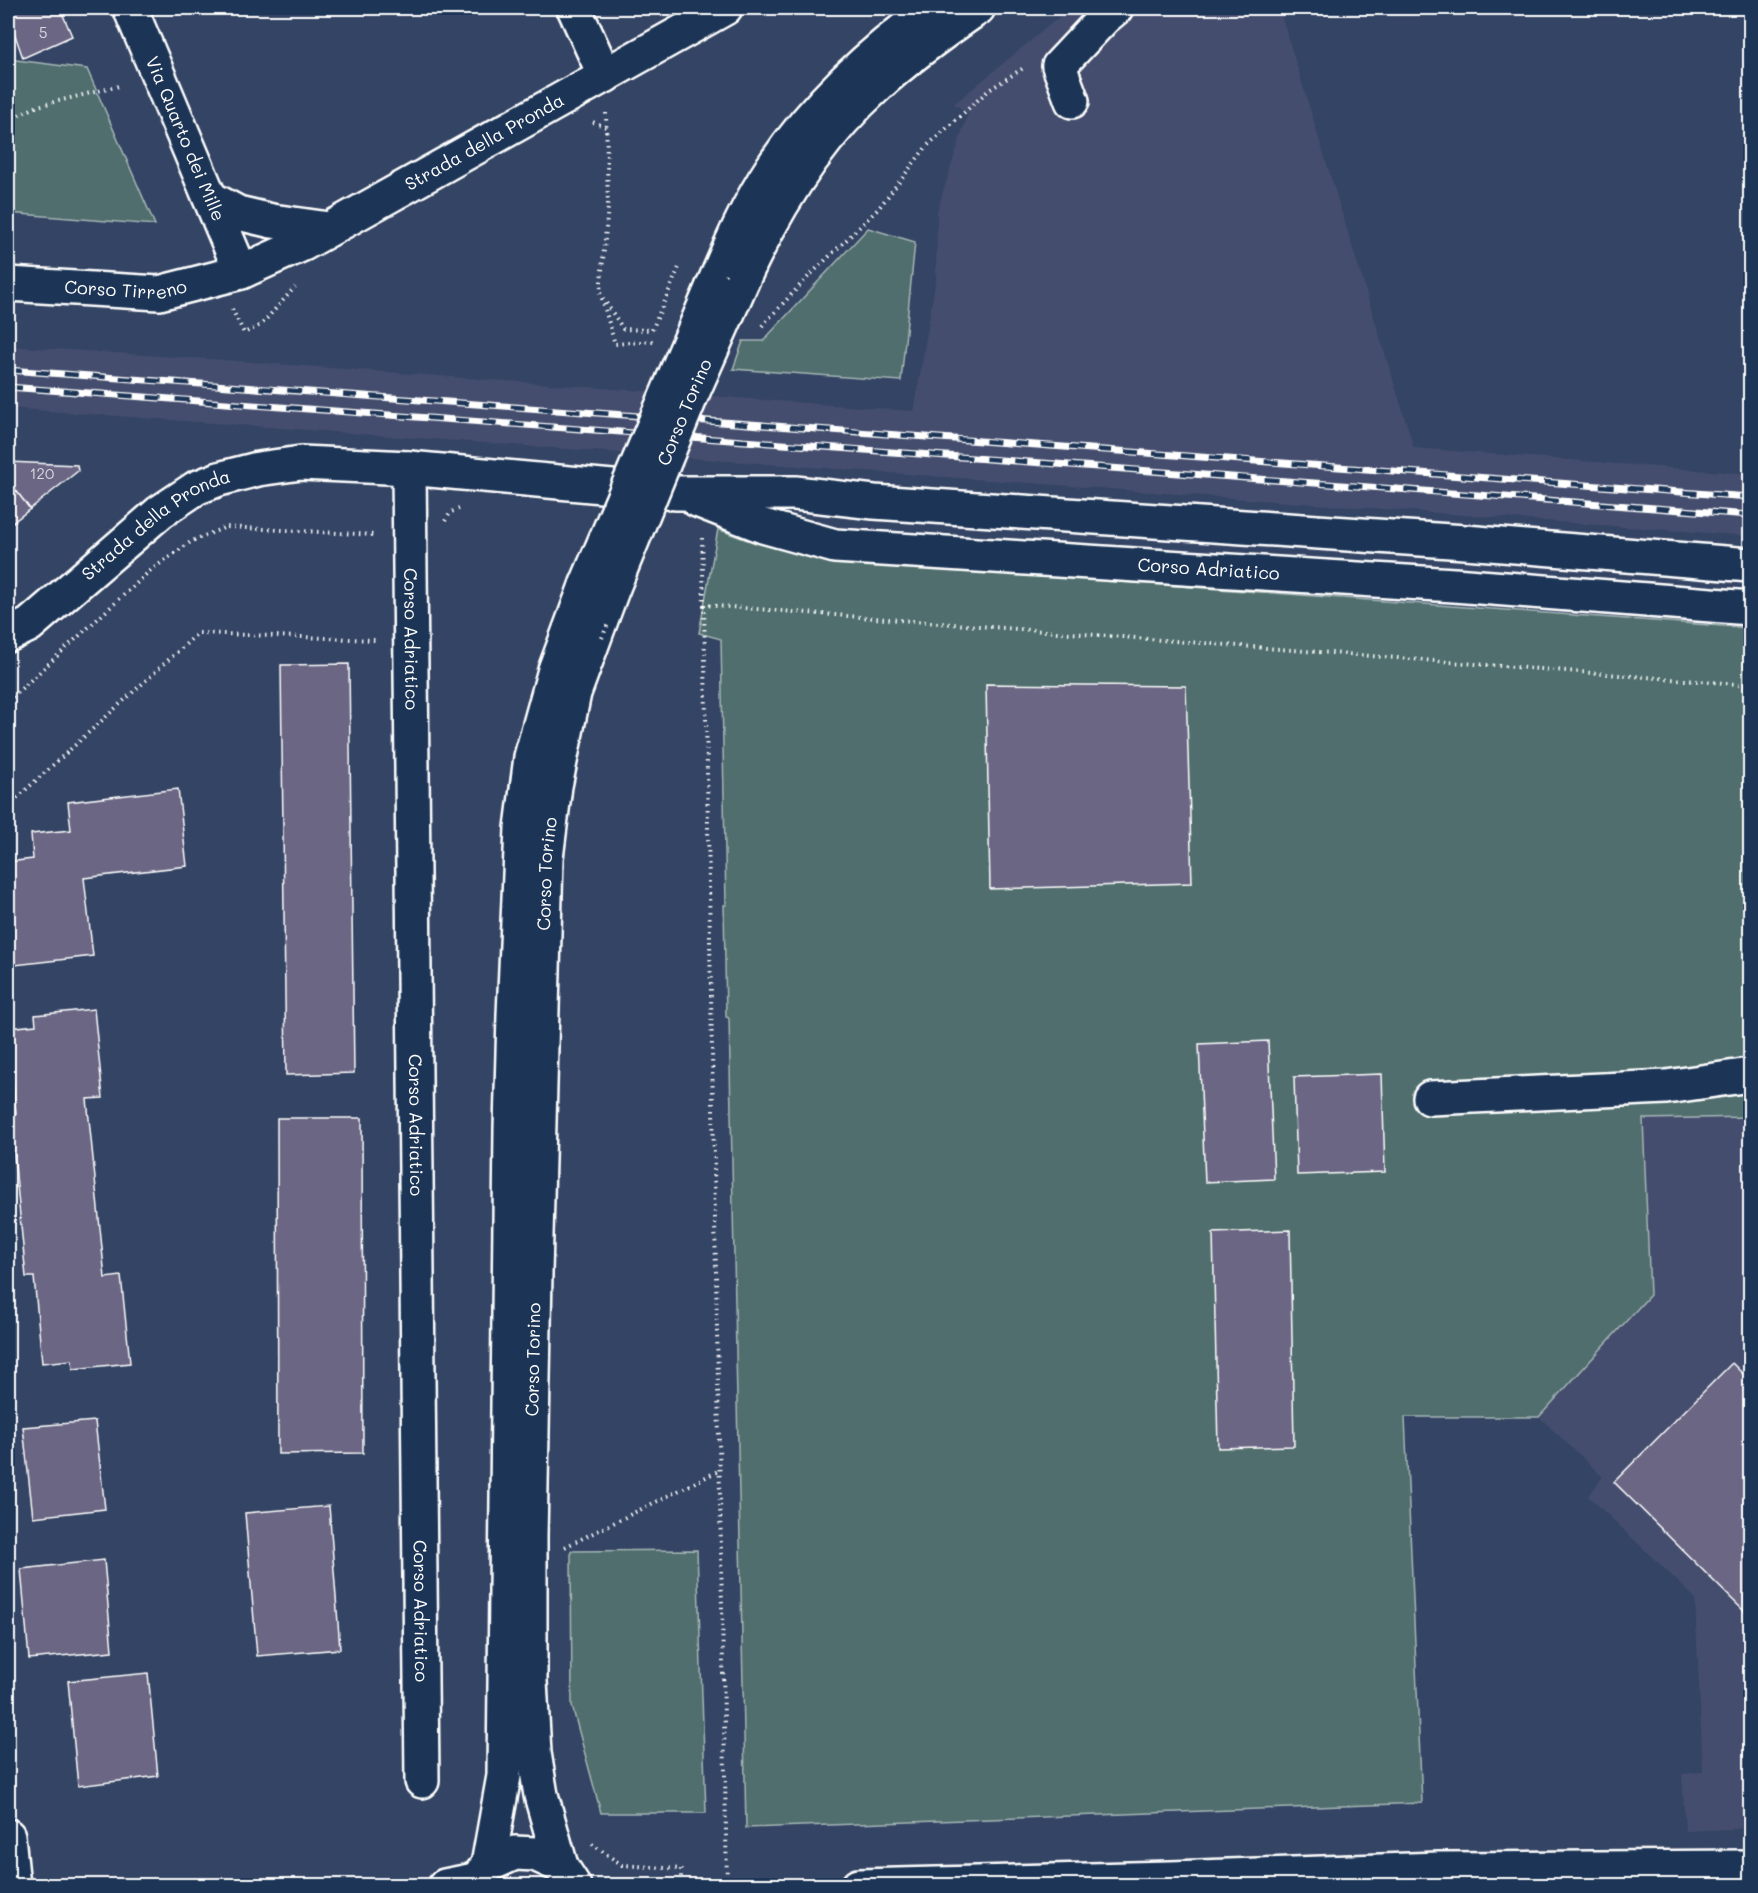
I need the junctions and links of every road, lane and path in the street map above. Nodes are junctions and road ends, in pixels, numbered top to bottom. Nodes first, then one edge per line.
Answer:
1 (130, 8) edge
2 (574, 8) edge
3 (725, 8) edge
4 (932, 8) edge
5 (978, 8) edge
6 (1116, 8) edge
7 (1034, 61) dead end
8 (605, 76) junction
9 (119, 86) dead end
10 (1072, 101) dead end
11 (8, 120) edge
12 (606, 127) dead end
13 (210, 198) junction
14 (329, 229) junction
15 (680, 265) dead end
16 (241, 272) junction
17 (8, 284) edge
18 (727, 284) junction
19 (600, 292) junction
20 (756, 332) dead end
21 (690, 338) junction
22 (301, 463) joint
23 (409, 468) junction
24 (677, 493) junction
25 (461, 508) dead end
26 (440, 529) dead end
27 (702, 534) dead end
28 (380, 535) dead end
29 (1465, 542) junction
30 (1750, 565) edge
31 (1454, 585) junction
32 (599, 588) junction
33 (704, 605) junction
34 (1750, 608) edge
35 (18, 630) edge
36 (410, 642) junction
37 (8, 659) edge
38 (1750, 685) edge
39 (8, 701) edge
40 (8, 806) edge
41 (1750, 1075) edge
42 (1430, 1098) dead end
43 (720, 1470) junction
44 (556, 1552) dead end
45 (422, 1781) dead end
46 (8, 1836) edge
47 (590, 1843) dead end
48 (1750, 1867) edge
49 (567, 1876) edge
50 (470, 1879) edge
51 (13, 1886) edge
52 (681, 1886) edge
53 (727, 1886) edge
54 (858, 1886) edge

1 - 13 street, Via Quarto dei Mille
2 - 8 street
3 - 8 street, Strada della Pronda
4 - 18 street, Corso Torino
5 - 18 street, Corso Torino
6 - 10 street
7 - 20 path
8 - 14 street, Strada della Pronda
9 - 11 path
12 - 19 path
13 - 14 street
13 - 16 street, Via Quarto dei Mille
14 - 16 street, Strada della Pronda
15 - 19 path
16 - 17 street, Corso Tirreno
18 - 21 street, Corso Torino, bridge
18 - 32 street, Corso Torino, bridge
19 - 21 path
21 - 32 street, Corso Torino, bridge
22 - 23 street, Corso Adriatico
22 - 35 street, Strada della Pronda
23 - 24 street, Corso Adriatico
23 - 36 street, Corso Adriatico
24 - 29 street, Corso Adriatico
24 - 31 street, Corso Adriatico
25 - 26 path
27 - 33 path
28 - 39 path
29 - 30 street, Corso Adriatico
29 - 31 street
31 - 34 street, Corso Adriatico
32 - 49 street, Corso Torino
32 - 50 street, Corso Torino
33 - 38 path
33 - 43 path
35 - 37 street, Strada della Pronda
36 - 40 path
36 - 45 street, Corso Adriatico
41 - 42 street
43 - 44 path
43 - 53 path
46 - 51 street
47 - 52 path
48 - 54 street
49 - 50 street

